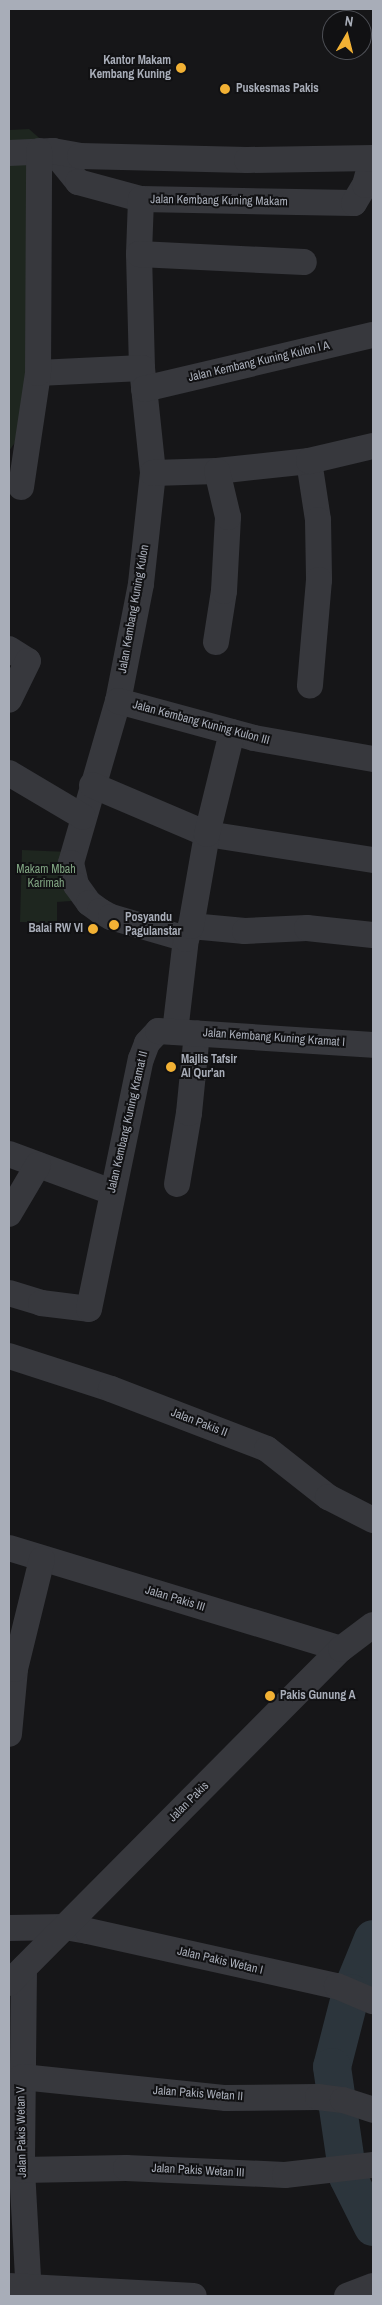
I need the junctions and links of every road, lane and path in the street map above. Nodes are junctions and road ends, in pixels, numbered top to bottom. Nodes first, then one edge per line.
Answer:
1 (46, 151) junction
2 (9, 153) edge
3 (373, 158) edge
4 (247, 160) junction
5 (141, 200) junction
6 (248, 200) junction
7 (139, 254) junction
8 (304, 262) dead end
9 (373, 335) edge
10 (38, 373) junction
11 (143, 378) junction
12 (373, 446) edge
13 (309, 460) junction
14 (217, 471) junction
15 (153, 473) junction
16 (21, 487) dead end
17 (216, 642) dead end
18 (9, 649) edge
19 (310, 686) dead end
20 (9, 700) edge
21 (118, 700) junction
22 (232, 732) junction
23 (373, 759) edge
24 (9, 773) edge
25 (92, 785) junction
26 (83, 817) junction
27 (207, 834) junction
28 (373, 860) edge
29 (189, 933) junction
30 (373, 935) edge
31 (186, 1033) junction
32 (373, 1045) edge
33 (9, 1154) edge
34 (38, 1165) junction
35 (178, 1184) dead end
36 (112, 1192) junction
37 (9, 1214) edge
38 (9, 1293) edge
39 (9, 1356) edge
40 (373, 1520) edge
41 (9, 1548) edge
42 (42, 1558) junction
43 (373, 1625) edge
44 (341, 1649) junction
45 (9, 1734) edge
46 (65, 1927) junction
47 (9, 1928) edge
48 (16, 1976) edge
49 (356, 1994) edge
50 (22, 2077) junction
51 (373, 2110) edge
52 (364, 2167) edge
53 (22, 2170) junction
54 (373, 2286) edge
55 (22, 2289) edge
56 (194, 2296) edge
57 (347, 2296) edge

1 - 2 street, Jalan Kembang Kuning Makam
1 - 4 street, Jalan Kembang Kuning Makam
1 - 5 street, Jalan Kembang Kuning Makam
1 - 10 street
3 - 4 street, Jalan Kembang Kuning Makam
3 - 6 street, Jalan Kembang Kuning Makam
4 - 6 street
5 - 6 street, Jalan Kembang Kuning Makam
5 - 7 street, Jalan Kembang Kuning Kulon
7 - 8 street
7 - 11 street, Jalan Kembang Kuning Kulon
9 - 11 street, Jalan Kembang Kuning Kulon I A
10 - 11 street, Jalan Kembang Kuning Kulon I A
10 - 16 street
11 - 15 street, Jalan Kembang Kuning Kulon
12 - 13 street
13 - 14 street
13 - 19 street
14 - 15 street
14 - 17 street
15 - 21 street, Jalan Kembang Kuning Kulon
18 - 20 street
21 - 22 street, Jalan Kembang Kuning Kulon III
21 - 25 street, Jalan Kembang Kuning Kulon
22 - 23 street, Jalan Kembang Kuning Kulon III
22 - 27 street
24 - 26 street
25 - 26 street, Jalan Kembang Kuning Kulon
25 - 27 street
26 - 29 street, Jalan Kembang Kuning Kulon
27 - 28 street
27 - 29 street
29 - 30 street, Jalan Kembang Kuning Kulon
29 - 31 street
31 - 32 street, Jalan Kembang Kuning Kramat I
31 - 35 street
31 - 36 street, Jalan Kembang Kuning Kramat II
33 - 34 street
34 - 36 street
34 - 37 street
36 - 38 street, Jalan Kembang Kuning Kramat II
39 - 40 street, Jalan Pakis II
41 - 42 street, Jalan Pakis III
42 - 44 street, Jalan Pakis III
42 - 45 street
43 - 44 street, Jalan Pakis
44 - 46 street, Jalan Pakis
46 - 47 street, Jalan Pakis Wetan I
46 - 48 street, Jalan Pakis
46 - 49 street, Jalan Pakis Wetan I
48 - 50 street, Jalan Pakis Wetan V
50 - 51 street, Jalan Pakis Wetan II
50 - 53 street, Jalan Pakis Wetan V
52 - 53 street, Jalan Pakis Wetan III
53 - 55 street, Jalan Pakis Wetan V
54 - 57 street
55 - 56 street

